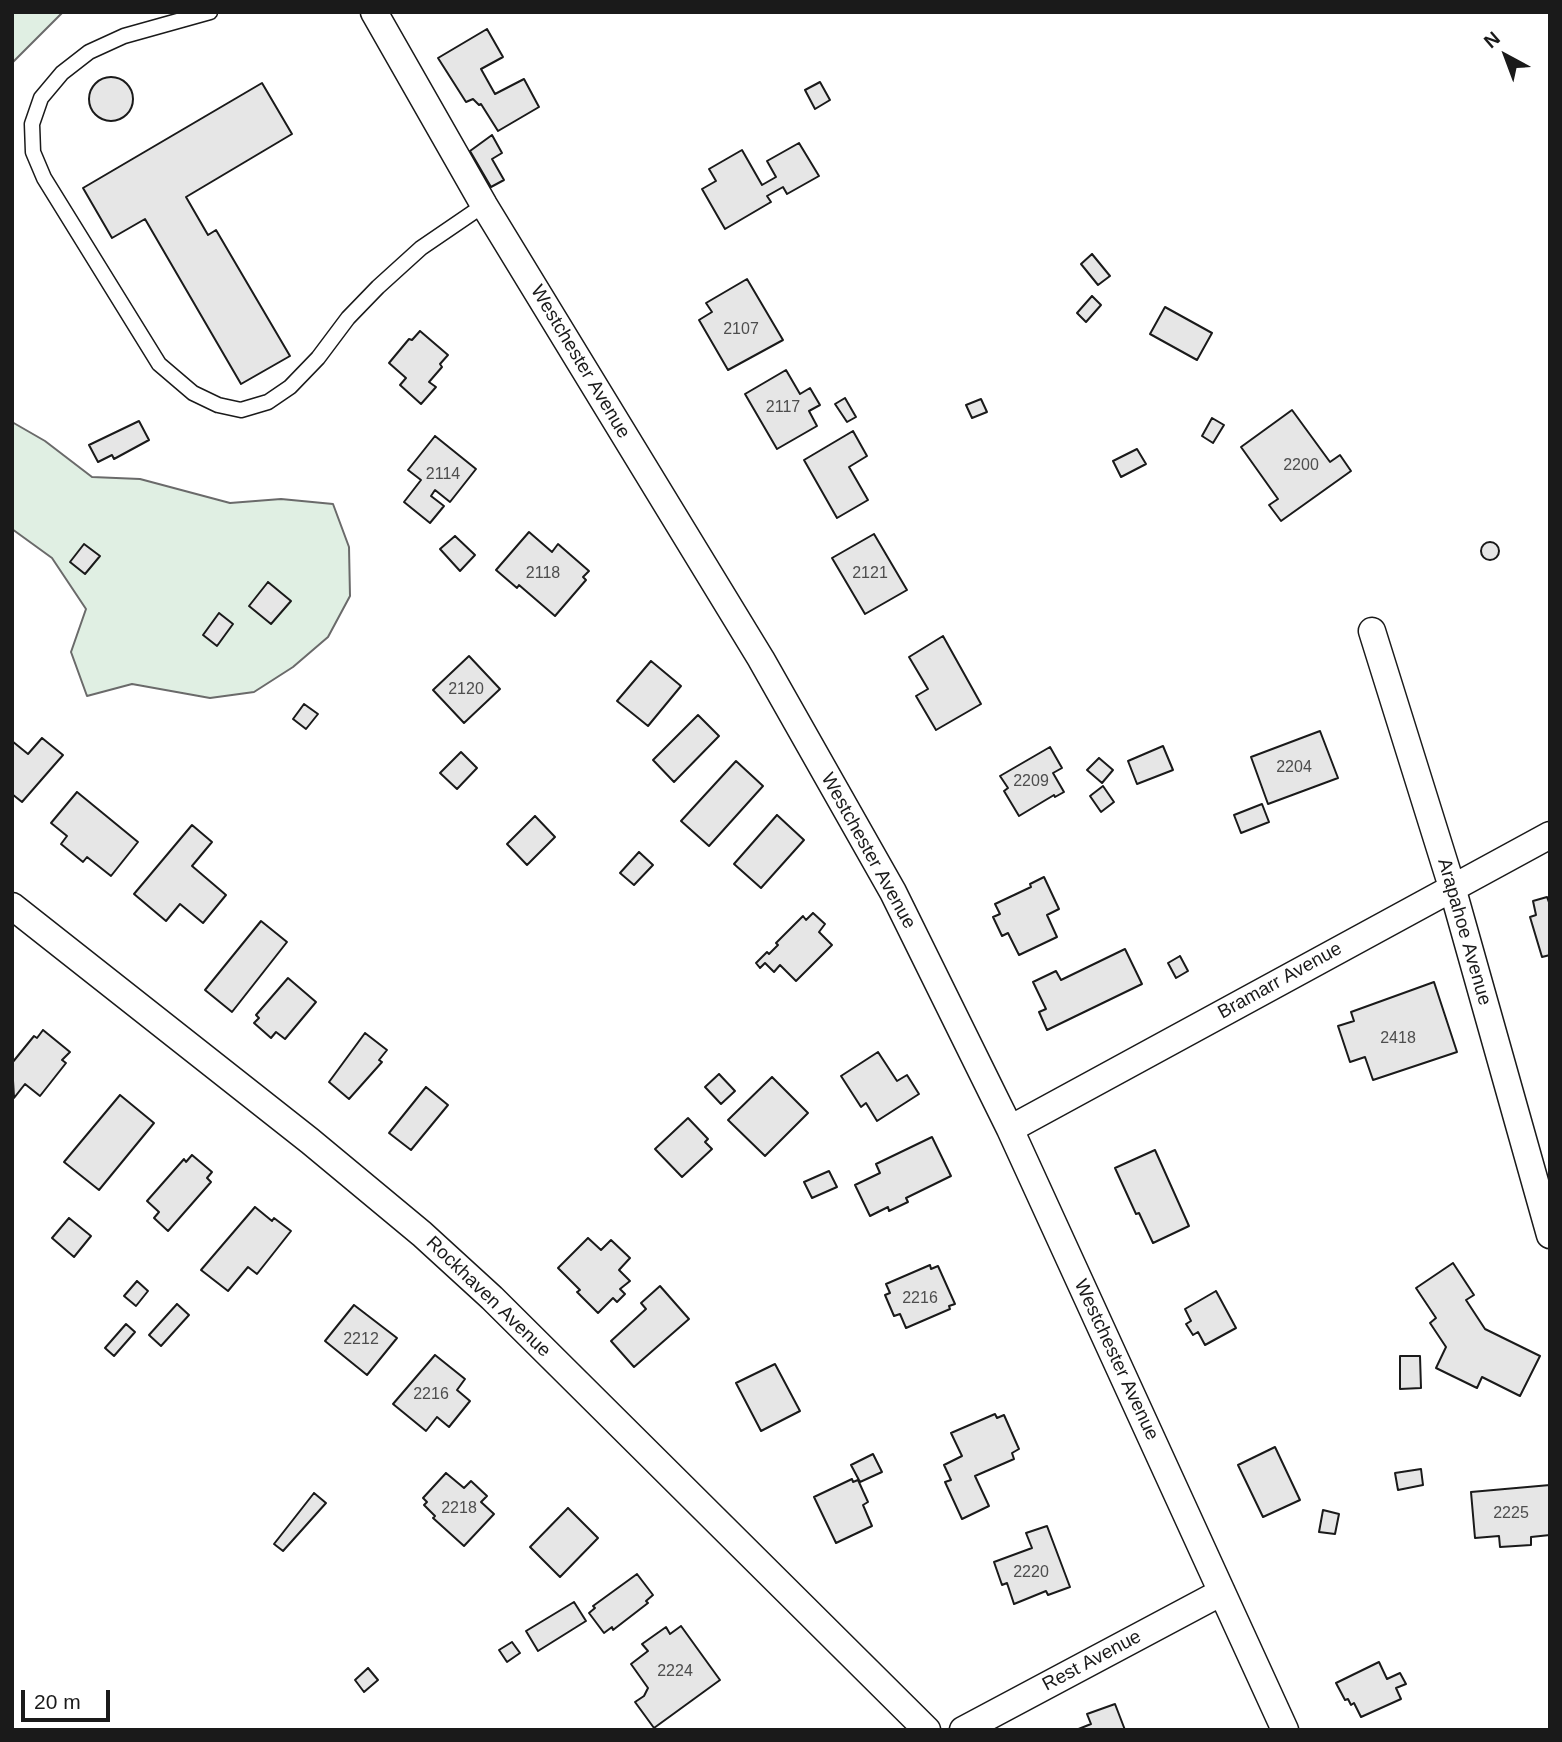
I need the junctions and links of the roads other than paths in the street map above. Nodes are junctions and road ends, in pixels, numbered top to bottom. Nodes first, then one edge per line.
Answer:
1 (210, 12) edge
2 (374, 12) edge
3 (484, 205) junction
4 (1372, 631) dead end
5 (1550, 835) edge
6 (1452, 887) junction
7 (12, 906) edge
8 (1010, 1129) junction
9 (1550, 1235) edge
10 (1222, 1592) junction
11 (927, 1730) edge
12 (963, 1730) edge
13 (1285, 1730) edge

1 - 3 lane
2 - 3 street, Westchester Avenue
3 - 8 street, Westchester Avenue
4 - 6 street, Arapahoe Avenue
5 - 6 street, Bramarr Avenue
6 - 8 street, Bramarr Avenue
6 - 9 street, Arapahoe Avenue
7 - 11 street, Rockhaven Avenue
8 - 10 street, Westchester Avenue
10 - 12 street, Rest Avenue
10 - 13 street, Westchester Avenue

